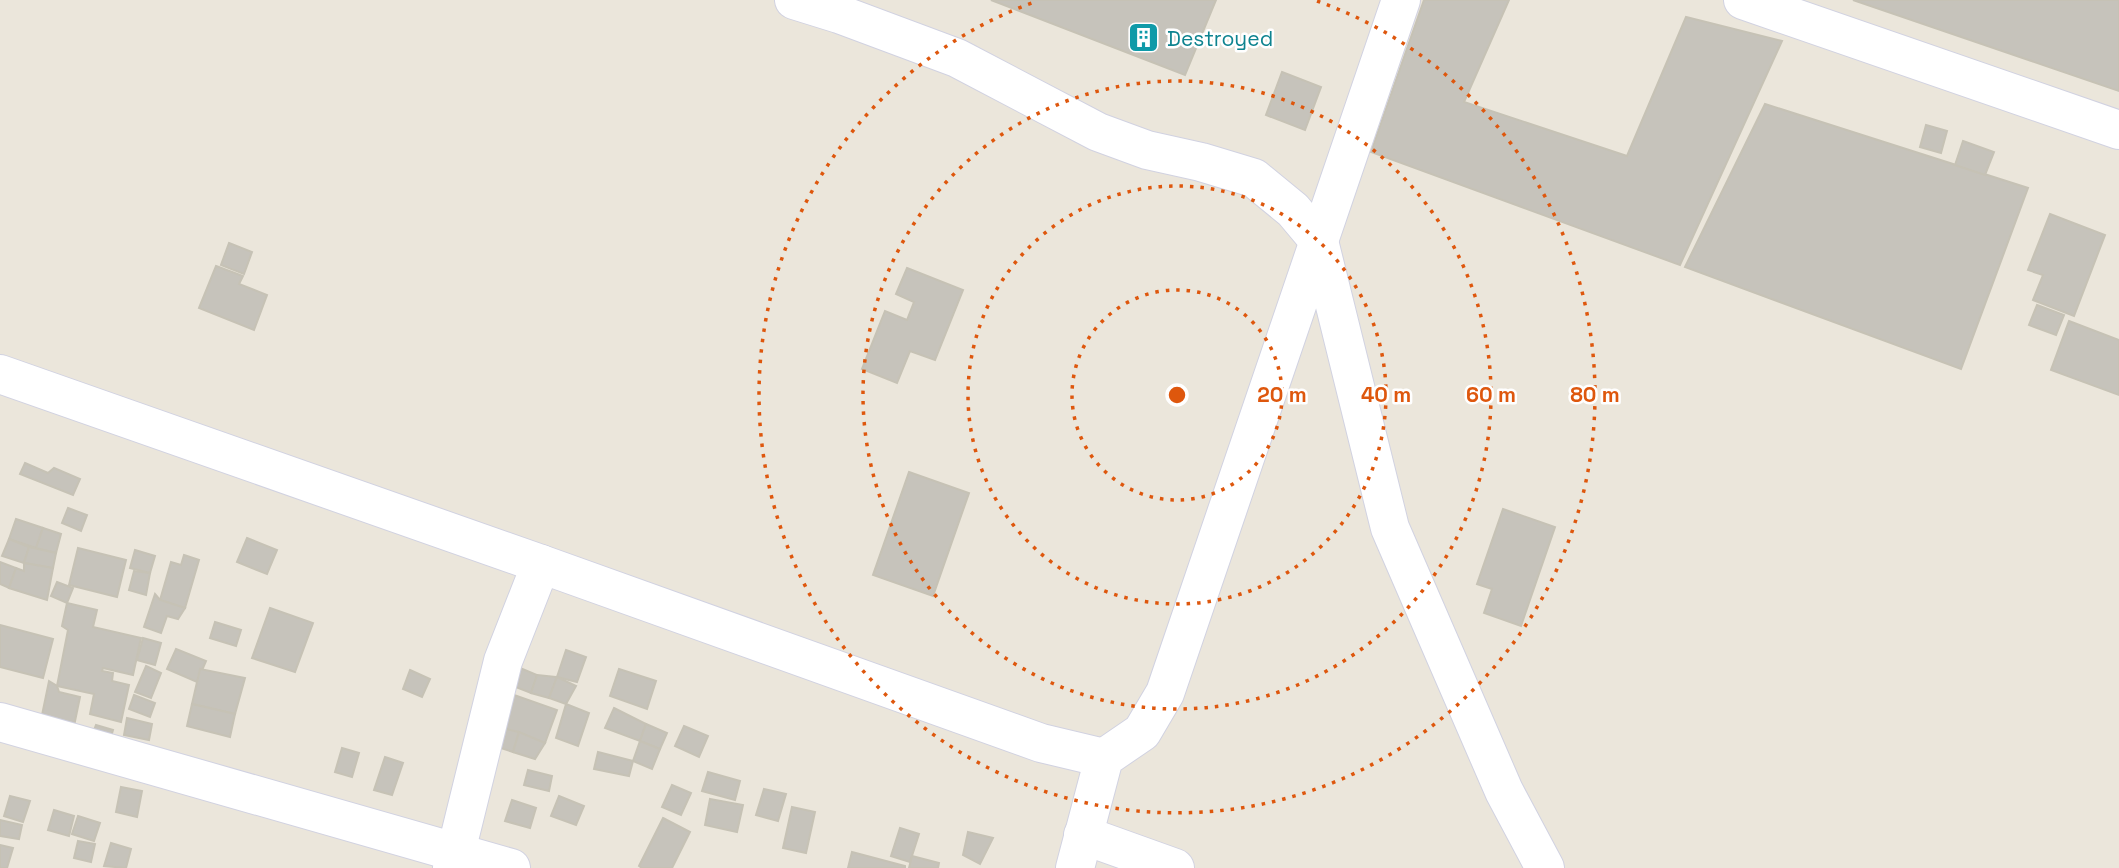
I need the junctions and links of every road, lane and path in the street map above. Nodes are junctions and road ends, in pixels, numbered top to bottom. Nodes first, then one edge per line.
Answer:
1 (794, 0) edge
2 (1401, 0) edge
3 (1743, 0) edge
4 (2119, 130) edge
5 (1319, 241) junction
6 (0, 374) edge
7 (541, 564) junction
8 (0, 722) edge
9 (1104, 758) junction
10 (1079, 851) edge
11 (454, 860) edge
12 (511, 868) edge
13 (1175, 868) edge
14 (1545, 868) edge

1 - 5 street
2 - 5 street
3 - 4 street
5 - 9 street
5 - 14 street
6 - 7 street
7 - 9 street
7 - 11 street
8 - 11 street
9 - 10 street
10 - 13 street
11 - 12 street

